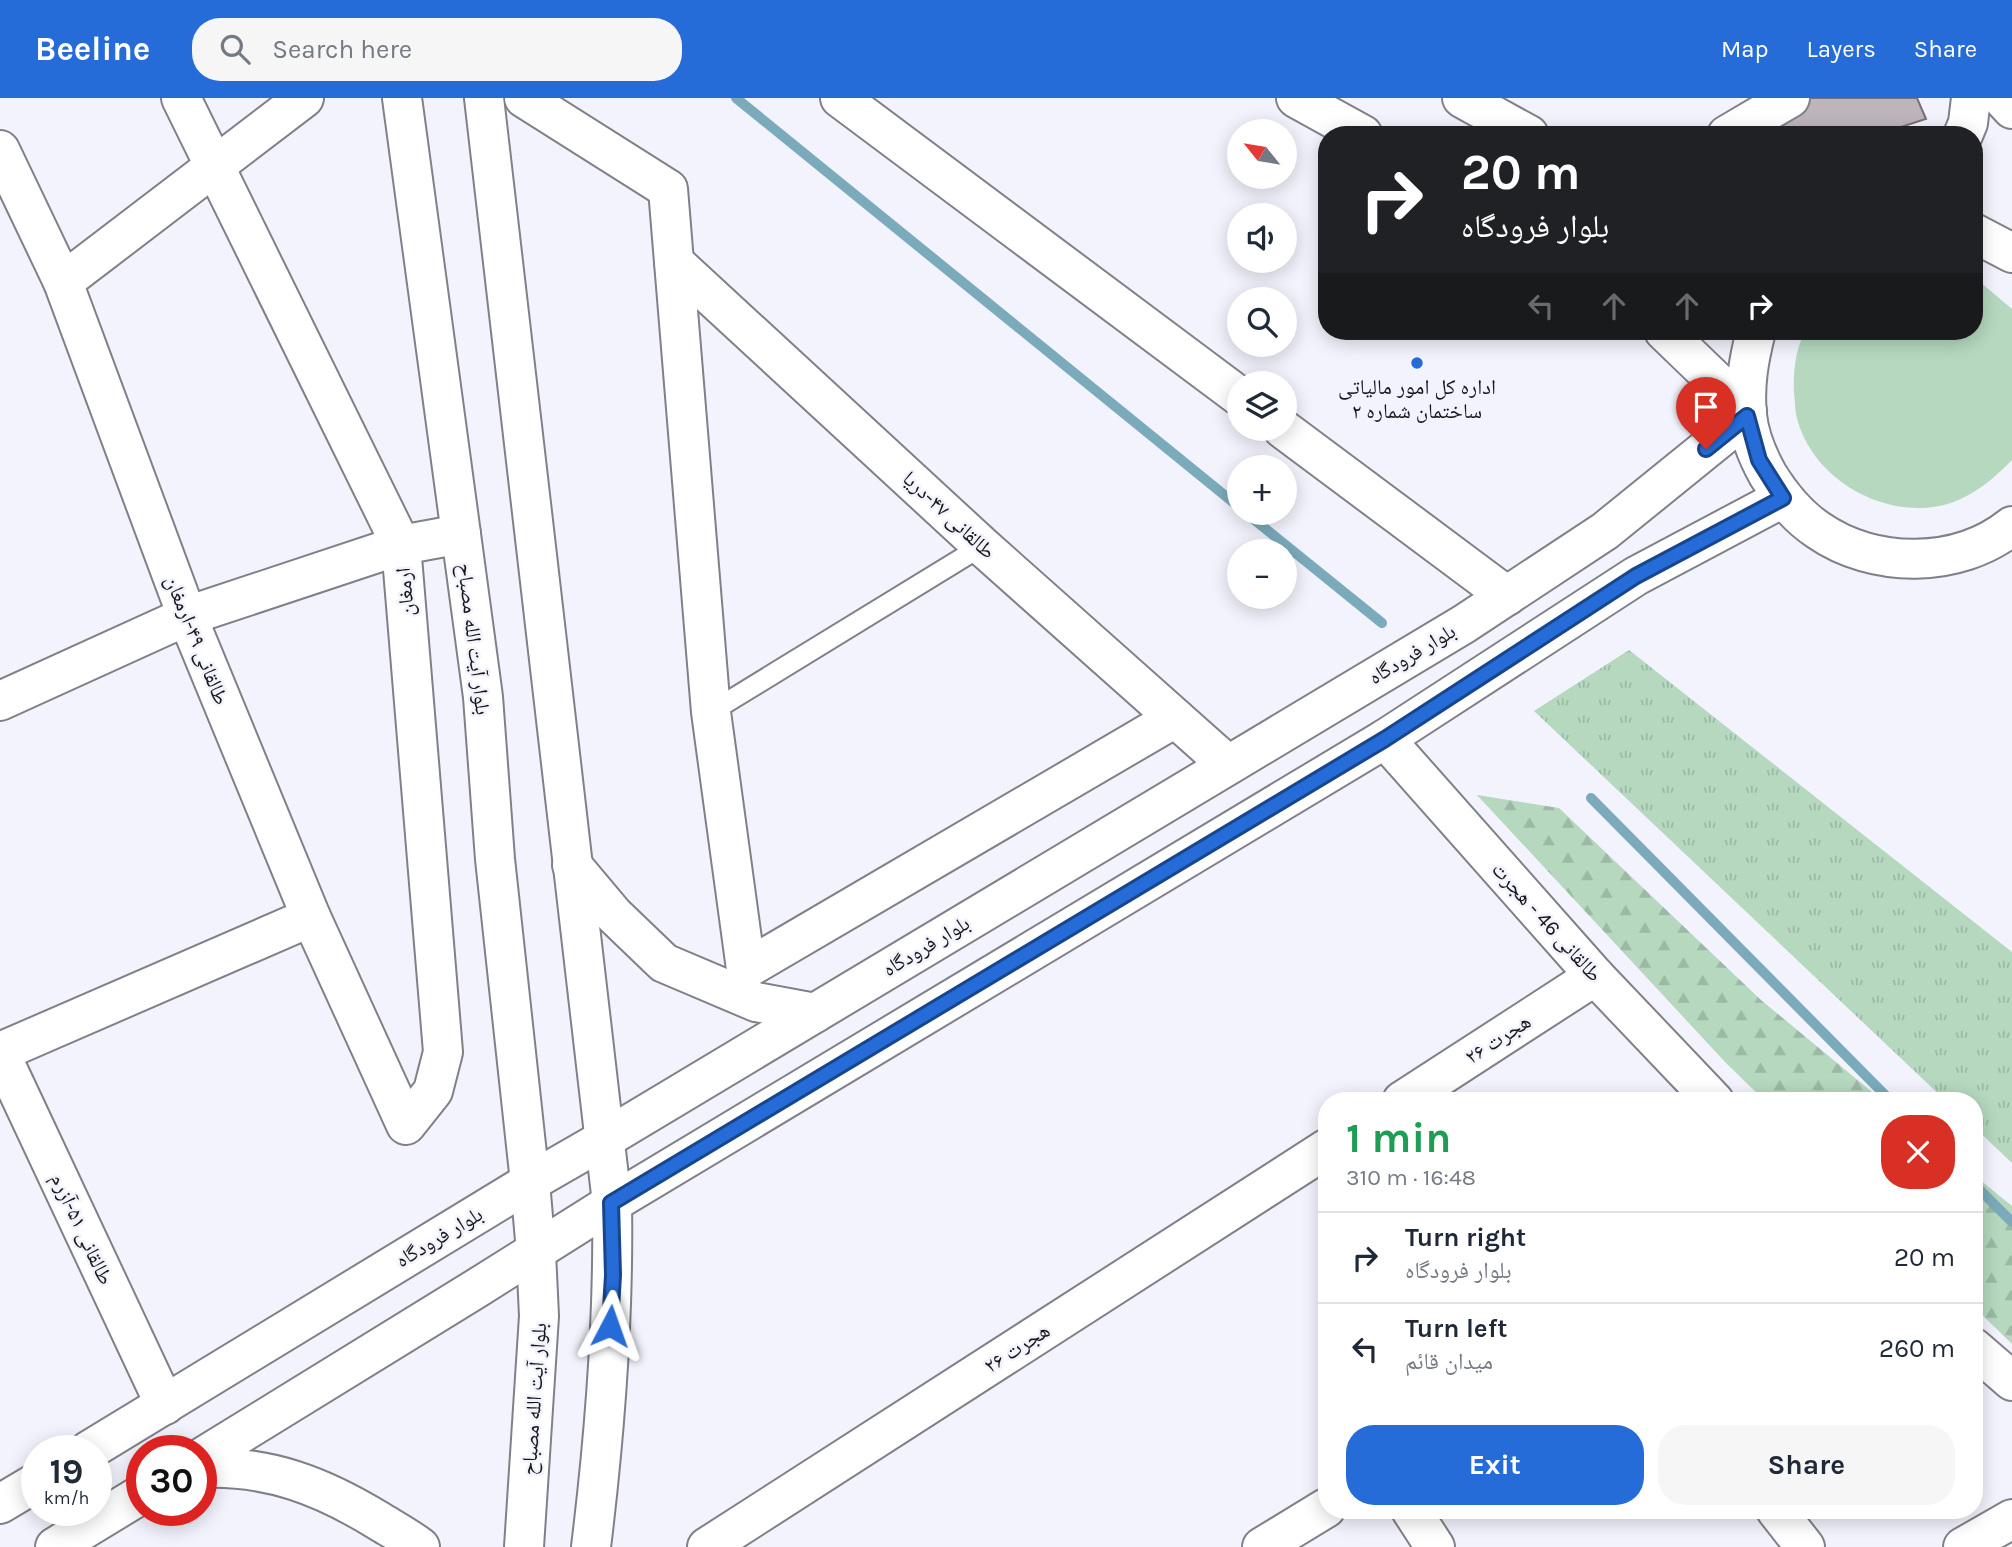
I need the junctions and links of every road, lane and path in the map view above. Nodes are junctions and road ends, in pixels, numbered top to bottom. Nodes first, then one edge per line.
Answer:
1 (181, 98) edge
2 (304, 98) edge
3 (402, 98) edge
4 (484, 98) edge
5 (524, 98) edge
6 (840, 98) edge
7 (1296, 98) edge
8 (1462, 98) edge
9 (1790, 98) edge
10 (1971, 98) edge
11 (2002, 98) edge
12 (2012, 108) edge
13 (1347, 126) edge
14 (1513, 126) edge
15 (1742, 126) edge
16 (1967, 126) edge
17 (0, 150) edge
18 (214, 168) junction
19 (1983, 238) edge
20 (2012, 253) edge
21 (674, 262) junction
22 (63, 282) junction
23 (1673, 340) edge
24 (1754, 340) edge
25 (1227, 387) edge
26 (1747, 414) junction
27 (1297, 439) edge
28 (1783, 498) junction
29 (461, 534) junction
30 (2007, 534) edge
31 (401, 545) junction
32 (982, 546) junction
33 (1507, 596) junction
34 (187, 616) junction
35 (0, 701) edge
36 (711, 712) junction
37 (1175, 718) junction
38 (1394, 734) junction
39 (1228, 765) junction
40 (572, 864) junction
41 (311, 918) junction
42 (1595, 976) junction
43 (816, 1013) junction
44 (0, 1052) edge
45 (1416, 1092) edge
46 (1705, 1092) edge
47 (407, 1125) joint
48 (603, 1140) junction
49 (1318, 1154) edge
50 (530, 1182) junction
51 (611, 1203) junction
52 (536, 1252) junction
53 (1983, 1356) edge
54 (2012, 1381) edge
55 (165, 1405) junction
56 (112, 1437) edge
57 (217, 1448) edge
58 (217, 1467) edge
59 (21, 1492) edge
60 (0, 1504) edge
61 (126, 1504) edge
62 (1318, 1513) edge
63 (1416, 1519) edge
64 (1783, 1519) edge
65 (2012, 1519) edge
66 (55, 1547) edge
67 (419, 1547) edge
68 (524, 1547) edge
69 (592, 1547) edge
70 (707, 1547) edge
71 (1262, 1547) edge
72 (1435, 1547) edge
73 (1805, 1547) edge
74 (1963, 1547) edge

1 - 18 street, ارمغان
2 - 18 street
3 - 29 street, بلوار آیت الله مصباح
4 - 40 street
5 - 21 street
6 - 25 street
7 - 13 street
8 - 14 street
9 - 15 street
10 - 16 street
11 - 12 street
17 - 22 street, طالقانی ۴۹-ارمغان
18 - 22 street
18 - 31 street, ارمغان
19 - 20 street
21 - 32 street, طالقانی ۴۷-دریا
21 - 36 street
22 - 34 street, طالقانی ۴۹-ارمغان
23 - 26 street
24 - 26 street
26 - 28 street
26 - 33 street, بلوار فرودگاه
27 - 33 street
28 - 30 street
28 - 38 street
29 - 31 street
29 - 50 street, بلوار آیت الله مصباح
31 - 34 street
31 - 47 street, ارمغان
32 - 36 lane
32 - 37 street, طالقانی ۴۷-دریا
33 - 39 street, بلوار فرودگاه
34 - 35 street
34 - 41 street, طالقانی ۴۹-ارمغان
36 - 37 street
37 - 39 street, طالقانی ۴۷-دریا
38 - 42 street, طالقانی 46 - هجرت
38 - 51 street
39 - 43 street, بلوار فرودگاه
40 - 43 street
40 - 48 street
41 - 44 street
41 - 47 street, طالقانی ۴۹-ارمغان
42 - 45 street, هجرت ۲۶
42 - 46 street, طالقانی 46 - هجرت
43 - 48 street, بلوار فرودگاه
44 - 55 street, طالقانی ۵۱-آزرم
48 - 50 street, بلوار فرودگاه
48 - 51 street
49 - 70 street, هجرت ۲۶
50 - 52 street, بلوار آیت الله مصباح
50 - 55 street, بلوار فرودگاه
51 - 52 street
51 - 69 street
52 - 57 street
52 - 68 street, بلوار آیت الله مصباح
53 - 54 street
55 - 56 street, بلوار فرودگاه
58 - 67 street
59 - 60 street
61 - 66 street
62 - 71 street
63 - 72 street
64 - 73 street
65 - 74 street

